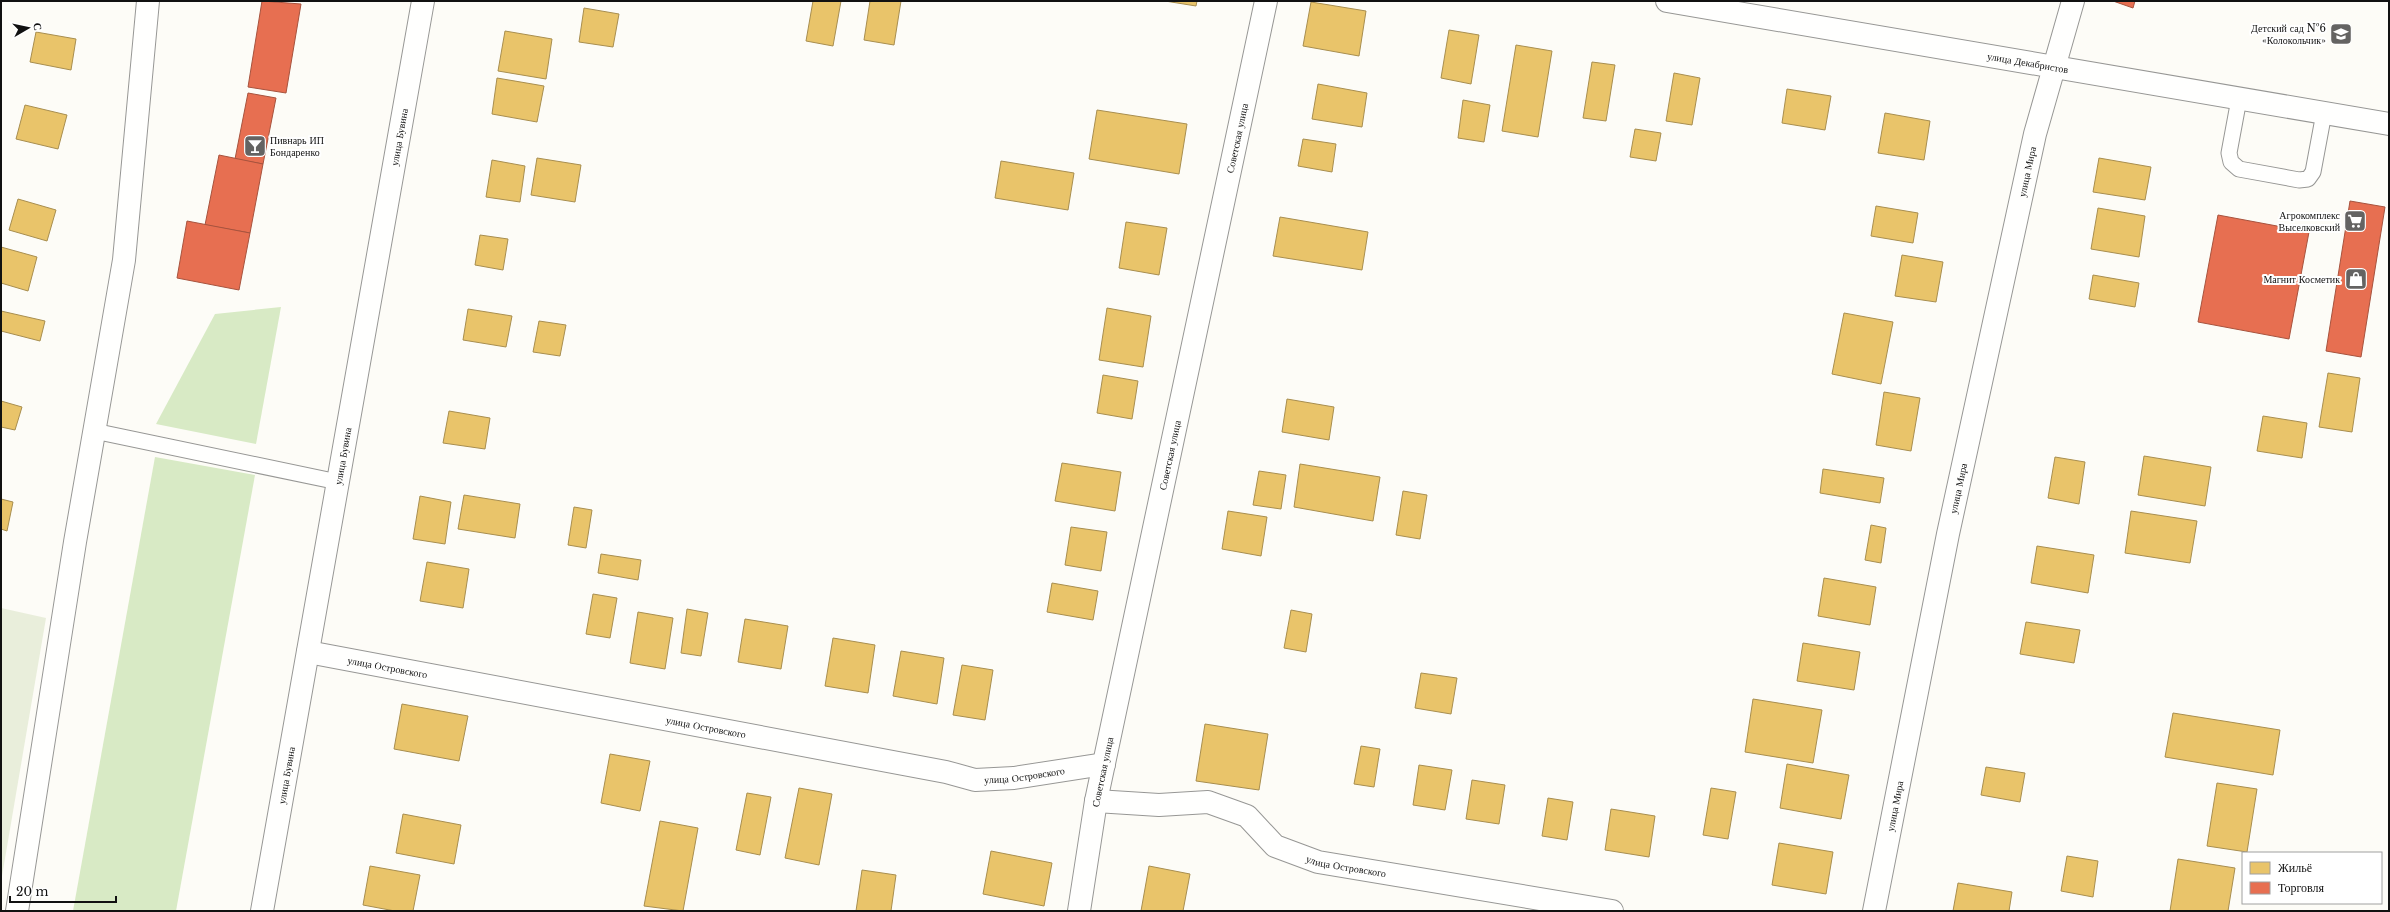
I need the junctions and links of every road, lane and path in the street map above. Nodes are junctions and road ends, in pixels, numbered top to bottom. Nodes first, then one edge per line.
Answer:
1 (148, 1) edge
2 (423, 1) edge
3 (1266, 1) edge
4 (1667, 1) edge
5 (2073, 1) edge
6 (2052, 67) junction
7 (2239, 99) junction
8 (2324, 113) junction
9 (2389, 124) edge
10 (94, 431) junction
11 (338, 482) junction
12 (308, 652) junction
13 (1104, 764) junction
14 (1096, 802) junction
15 (17, 911) edge
16 (262, 911) edge
17 (1079, 911) edge
18 (1612, 911) edge
19 (1874, 911) edge

1 - 10 street
2 - 11 street, улица Бувина
3 - 13 street, Советская улица
4 - 6 street, улица Декабристов
5 - 6 street, улица Мира
6 - 7 street, улица Декабристов
6 - 19 street, улица Мира
7 - 8 street, улица Декабристов
7 - 8 lane
8 - 9 street, улица Декабристов
10 - 11 lane
10 - 15 street
11 - 12 street, улица Бувина
12 - 13 street, улица Островского
12 - 16 street, улица Бувина
13 - 14 street, Советская улица
14 - 17 street, Советская улица
14 - 18 street, улица Островского

